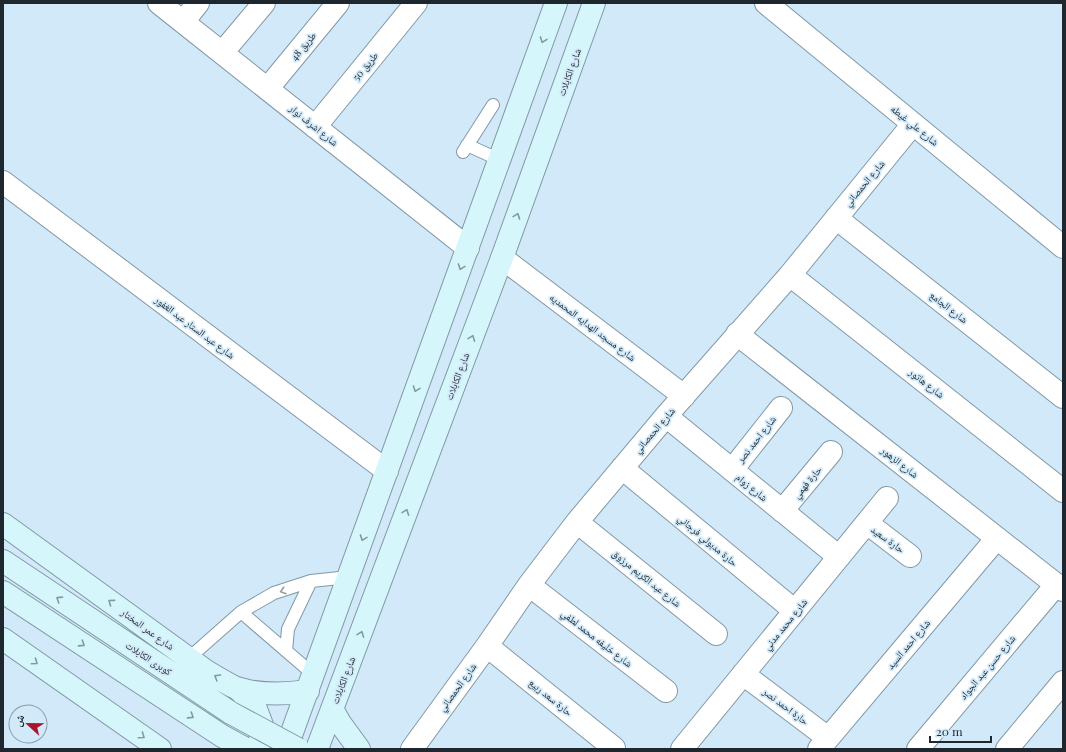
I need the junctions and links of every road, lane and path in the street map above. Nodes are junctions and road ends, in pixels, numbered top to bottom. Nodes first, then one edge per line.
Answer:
1 (159, 3) edge
2 (198, 3) edge
3 (264, 3) edge
4 (338, 3) edge
5 (556, 3) edge
6 (594, 3) edge
7 (766, 3) edge
8 (414, 4) edge
9 (183, 22) junction
10 (222, 53) junction
11 (268, 88) junction
12 (493, 105) dead end
13 (913, 124) junction
14 (315, 127) junction
15 (500, 160) junction
16 (3, 182) edge
17 (836, 218) junction
18 (1063, 247) edge
19 (468, 248) junction
20 (502, 258) junction
21 (790, 275) junction
22 (737, 334) junction
23 (684, 396) junction
24 (1063, 396) edge
25 (781, 408) dead end
26 (666, 416) junction
27 (831, 452) dead end
28 (622, 468) junction
29 (732, 470) junction
30 (387, 471) junction
31 (1063, 491) edge
32 (887, 498) dead end
33 (782, 511) junction
34 (577, 522) junction
35 (867, 523) junction
36 (3, 524) edge
37 (997, 538) junction
38 (910, 556) dead end
39 (839, 557) junction
40 (3, 561) edge
41 (349, 577) junction
42 (311, 582) junction
43 (528, 585) junction
44 (1060, 588) edge
45 (3, 592) edge
46 (795, 611) junction
47 (241, 612) junction
48 (716, 634) dead end
49 (3, 639) edge
50 (487, 646) junction
51 (286, 651) junction
52 (189, 658) junction
53 (743, 674) junction
54 (1063, 682) edge
55 (311, 683) junction
56 (237, 688) junction
57 (666, 691) dead end
58 (332, 709) junction
59 (824, 744) edge
60 (614, 748) edge
61 (160, 749) edge
62 (246, 749) edge
63 (259, 749) edge
64 (286, 749) edge
65 (298, 749) edge
66 (317, 749) edge
67 (359, 749) edge
68 (412, 749) edge
69 (682, 749) edge
70 (918, 749) edge
71 (1007, 749) edge

1 - 9 street, شارع اشرف نوار
2 - 9 street
3 - 10 street
4 - 11 street, طريق 48
5 -> 15 main road
20 -> 6 main road, شارع الكابلات
7 - 13 street, شارع علي غيطه
8 - 14 street, طريق 50
9 - 10 street, شارع اشرف نوار
10 - 11 street, شارع اشرف نوار
11 - 14 street, شارع اشرف نوار
12 - 15 lane
13 - 17 street, شارع الحمصاني
13 - 18 street, شارع علي غيطه
14 - 19 street, شارع اشرف نوار
15 - 19 main road
16 - 30 street, شارع عبد الستار عبد الغفور
17 - 21 street, شارع الحمصاني
17 - 24 street, شارع الجامع
19 -> 30 main road
20 - 23 street, شارع مسجد الهدايه المحمديه
58 -> 20 main road, شارع الكابلات
21 - 22 street, شارع الحمصاني
21 - 31 street, شارع هاتور
22 - 23 street, شارع الحمصاني
22 - 37 street, شارع الزهور
23 - 26 street, شارع الحمصاني
25 - 29 street, شارع احمد نصر
26 - 28 street, شارع الحمصاني
26 - 29 street, شارع زوام
27 - 33 street, حارة فهمي
28 - 34 street, شارع الحمصاني
28 - 46 street, حارة مدبولي فرجاني
29 - 33 street, شارع زوام
30 -> 41 main road
32 - 35 street, شارع محمد مدني
33 - 39 street, شارع زوام
34 - 43 street, شارع الحمصاني
34 - 48 street, شارع عبد الكريم مرزوق
35 - 38 street, حارة سعيد
35 - 39 street, شارع محمد مدني
52 -> 36 main road, شارع عمر المختار
37 - 44 street, شارع الزهور
37 - 59 street, شارع احمد السيد
39 - 46 street, شارع محمد مدني
65 -> 40 main road, كوبرى الكابلات, bridge
41 - 42 lane
41 - 55 main road
42 -> 47 lane
42 - 51 lane
43 - 50 street, شارع الحمصاني
43 - 57 street, شارع خليفه محمد لطفي
44 - 70 street, شارع حسن عبد الجواد
45 -> 62 main road
46 - 53 street, شارع محمد مدني
47 - 51 lane
47 - 52 lane
49 -> 61 main road
50 - 60 street, حارة سعد ربيع
50 - 68 street, شارع الحمصاني
51 - 55 lane
56 -> 52 main road, شارع عمر المختار
53 - 59 street, حارة احمد نصر
53 - 69 street, شارع محمد مدني
54 - 71 street
55 - 56 main road, شارع عمر المختار
55 - 64 main road
56 - 63 main road
58 - 66 main road, شارع الكابلات
58 - 67 main road

